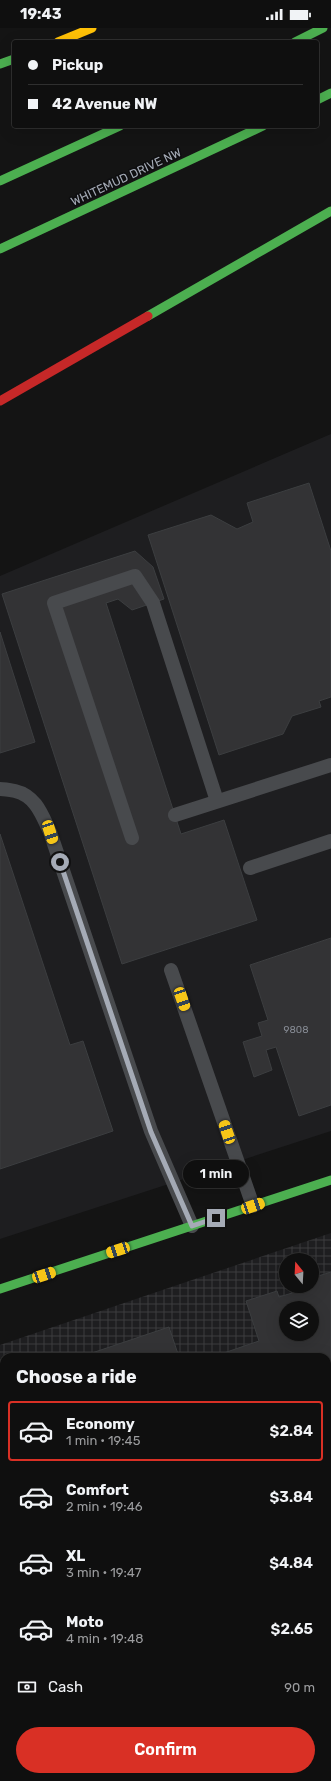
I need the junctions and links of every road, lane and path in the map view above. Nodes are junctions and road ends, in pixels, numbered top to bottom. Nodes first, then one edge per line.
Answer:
1 (92, 28) edge
2 (323, 28) edge
3 (63, 40) edge
4 (299, 40) edge
5 (12, 60) edge
6 (0, 64) edge
7 (331, 93) edge
8 (319, 99) edge
9 (116, 128) edge
10 (258, 128) edge
11 (0, 182) edge
12 (331, 211) edge
13 (0, 249) edge
14 (0, 401) edge
15 (331, 765) edge
16 (0, 789) edge
17 (217, 801) junction
18 (174, 815) dead end
19 (132, 838) dead end
20 (331, 841) edge
21 (250, 868) dead end
22 (171, 970) dead end
23 (331, 1180) edge
24 (253, 1206) junction
25 (192, 1226) junction
26 (0, 1289) edge

1 - 3 main road
2 - 4 main road
5 - 6 main road
7 - 8 main road
9 - 11 main road
10 - 13 main road, WHITEMUD DRIVE NW
12 - 14 main road
15 - 17 lane
16 - 25 lane
17 - 18 lane
17 - 19 lane
20 - 21 lane
22 - 24 lane
23 - 24 main road
24 - 25 main road
25 - 26 main road

